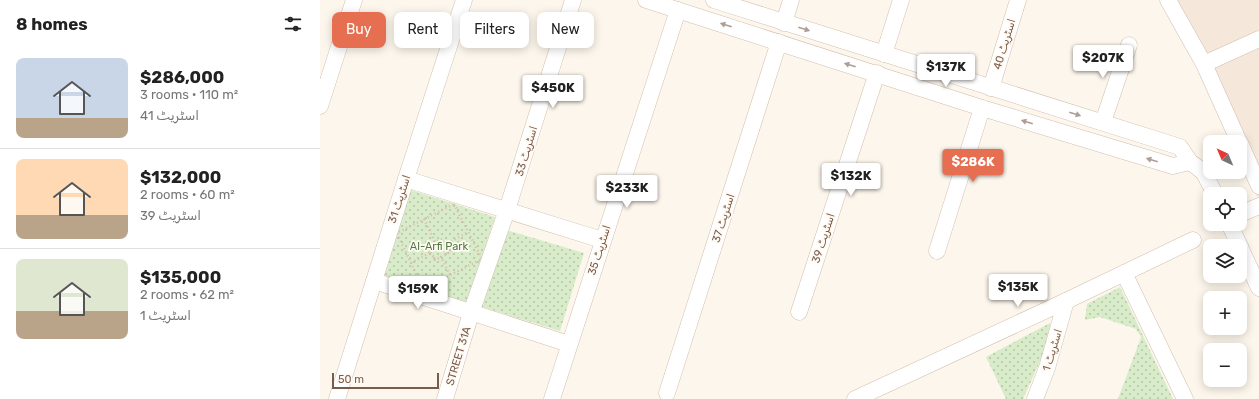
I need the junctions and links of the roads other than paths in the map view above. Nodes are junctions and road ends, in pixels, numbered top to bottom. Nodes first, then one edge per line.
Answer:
1 (354, 0) edge
2 (464, 0) edge
3 (573, 0) edge
4 (646, 0) edge
5 (714, 0) edge
6 (791, 0) edge
7 (901, 0) edge
8 (1018, 0) edge
9 (1168, 0) edge
10 (678, 10) junction
11 (784, 23) junction
12 (835, 38) junction
13 (1259, 39) edge
14 (779, 42) junction
15 (1129, 45) dead end
16 (884, 54) junction
17 (827, 58) junction
18 (1204, 64) junction
19 (877, 73) junction
20 (991, 88) junction
21 (320, 106) edge
22 (982, 108) junction
23 (1103, 122) junction
24 (1236, 135) edge
25 (1247, 159) edge
26 (1190, 162) junction
27 (406, 178) junction
28 (1259, 186) edge
29 (1211, 187) edge
30 (1259, 206) edge
31 (507, 210) junction
32 (1247, 211) edge
33 (602, 240) junction
34 (1193, 240) dead end
35 (937, 251) dead end
36 (1247, 261) edge
37 (1124, 273) junction
38 (374, 281) junction
39 (1259, 288) edge
40 (1066, 301) junction
41 (471, 312) junction
42 (799, 312) dead end
43 (569, 344) junction
44 (667, 393) dead end
45 (336, 399) edge
46 (445, 399) edge
47 (552, 399) edge
48 (855, 399) edge
49 (1035, 399) edge
50 (1185, 399) edge

1 - 21 street
2 - 27 street, اسٹریٹ 31
3 - 31 street, اسٹریٹ 33
4 - 10 street
5 - 11 street
6 - 11 street
7 - 16 street
8 - 20 street, اسٹریٹ 40
9 - 18 street
14 -> 10 street
10 - 33 street, اسٹریٹ 35
11 -> 12 street
12 - 16 street
12 - 17 street
13 - 18 street
14 - 17 street
14 - 44 street, اسٹریٹ 37
15 - 23 street
16 - 20 street
19 -> 17 street
18 - 24 street
19 - 22 street
19 - 42 street, اسٹریٹ 39
20 -> 23 street
26 -> 22 street
22 - 35 street
23 - 26 street
25 - 28 street
26 - 29 street
27 - 31 street
27 - 38 street, اسٹریٹ 31
30 - 32 street
31 - 33 street
31 - 41 street, اسٹریٹ 33
33 - 43 street, اسٹریٹ 35
34 - 37 street
36 - 39 street
37 - 40 street
37 - 50 street
38 - 41 street
38 - 45 street, اسٹریٹ 31
40 - 48 street
40 - 49 street, اسٹریٹ 1
41 - 43 street
41 - 46 street, STREET 31A
43 - 47 street, اسٹریٹ 35

